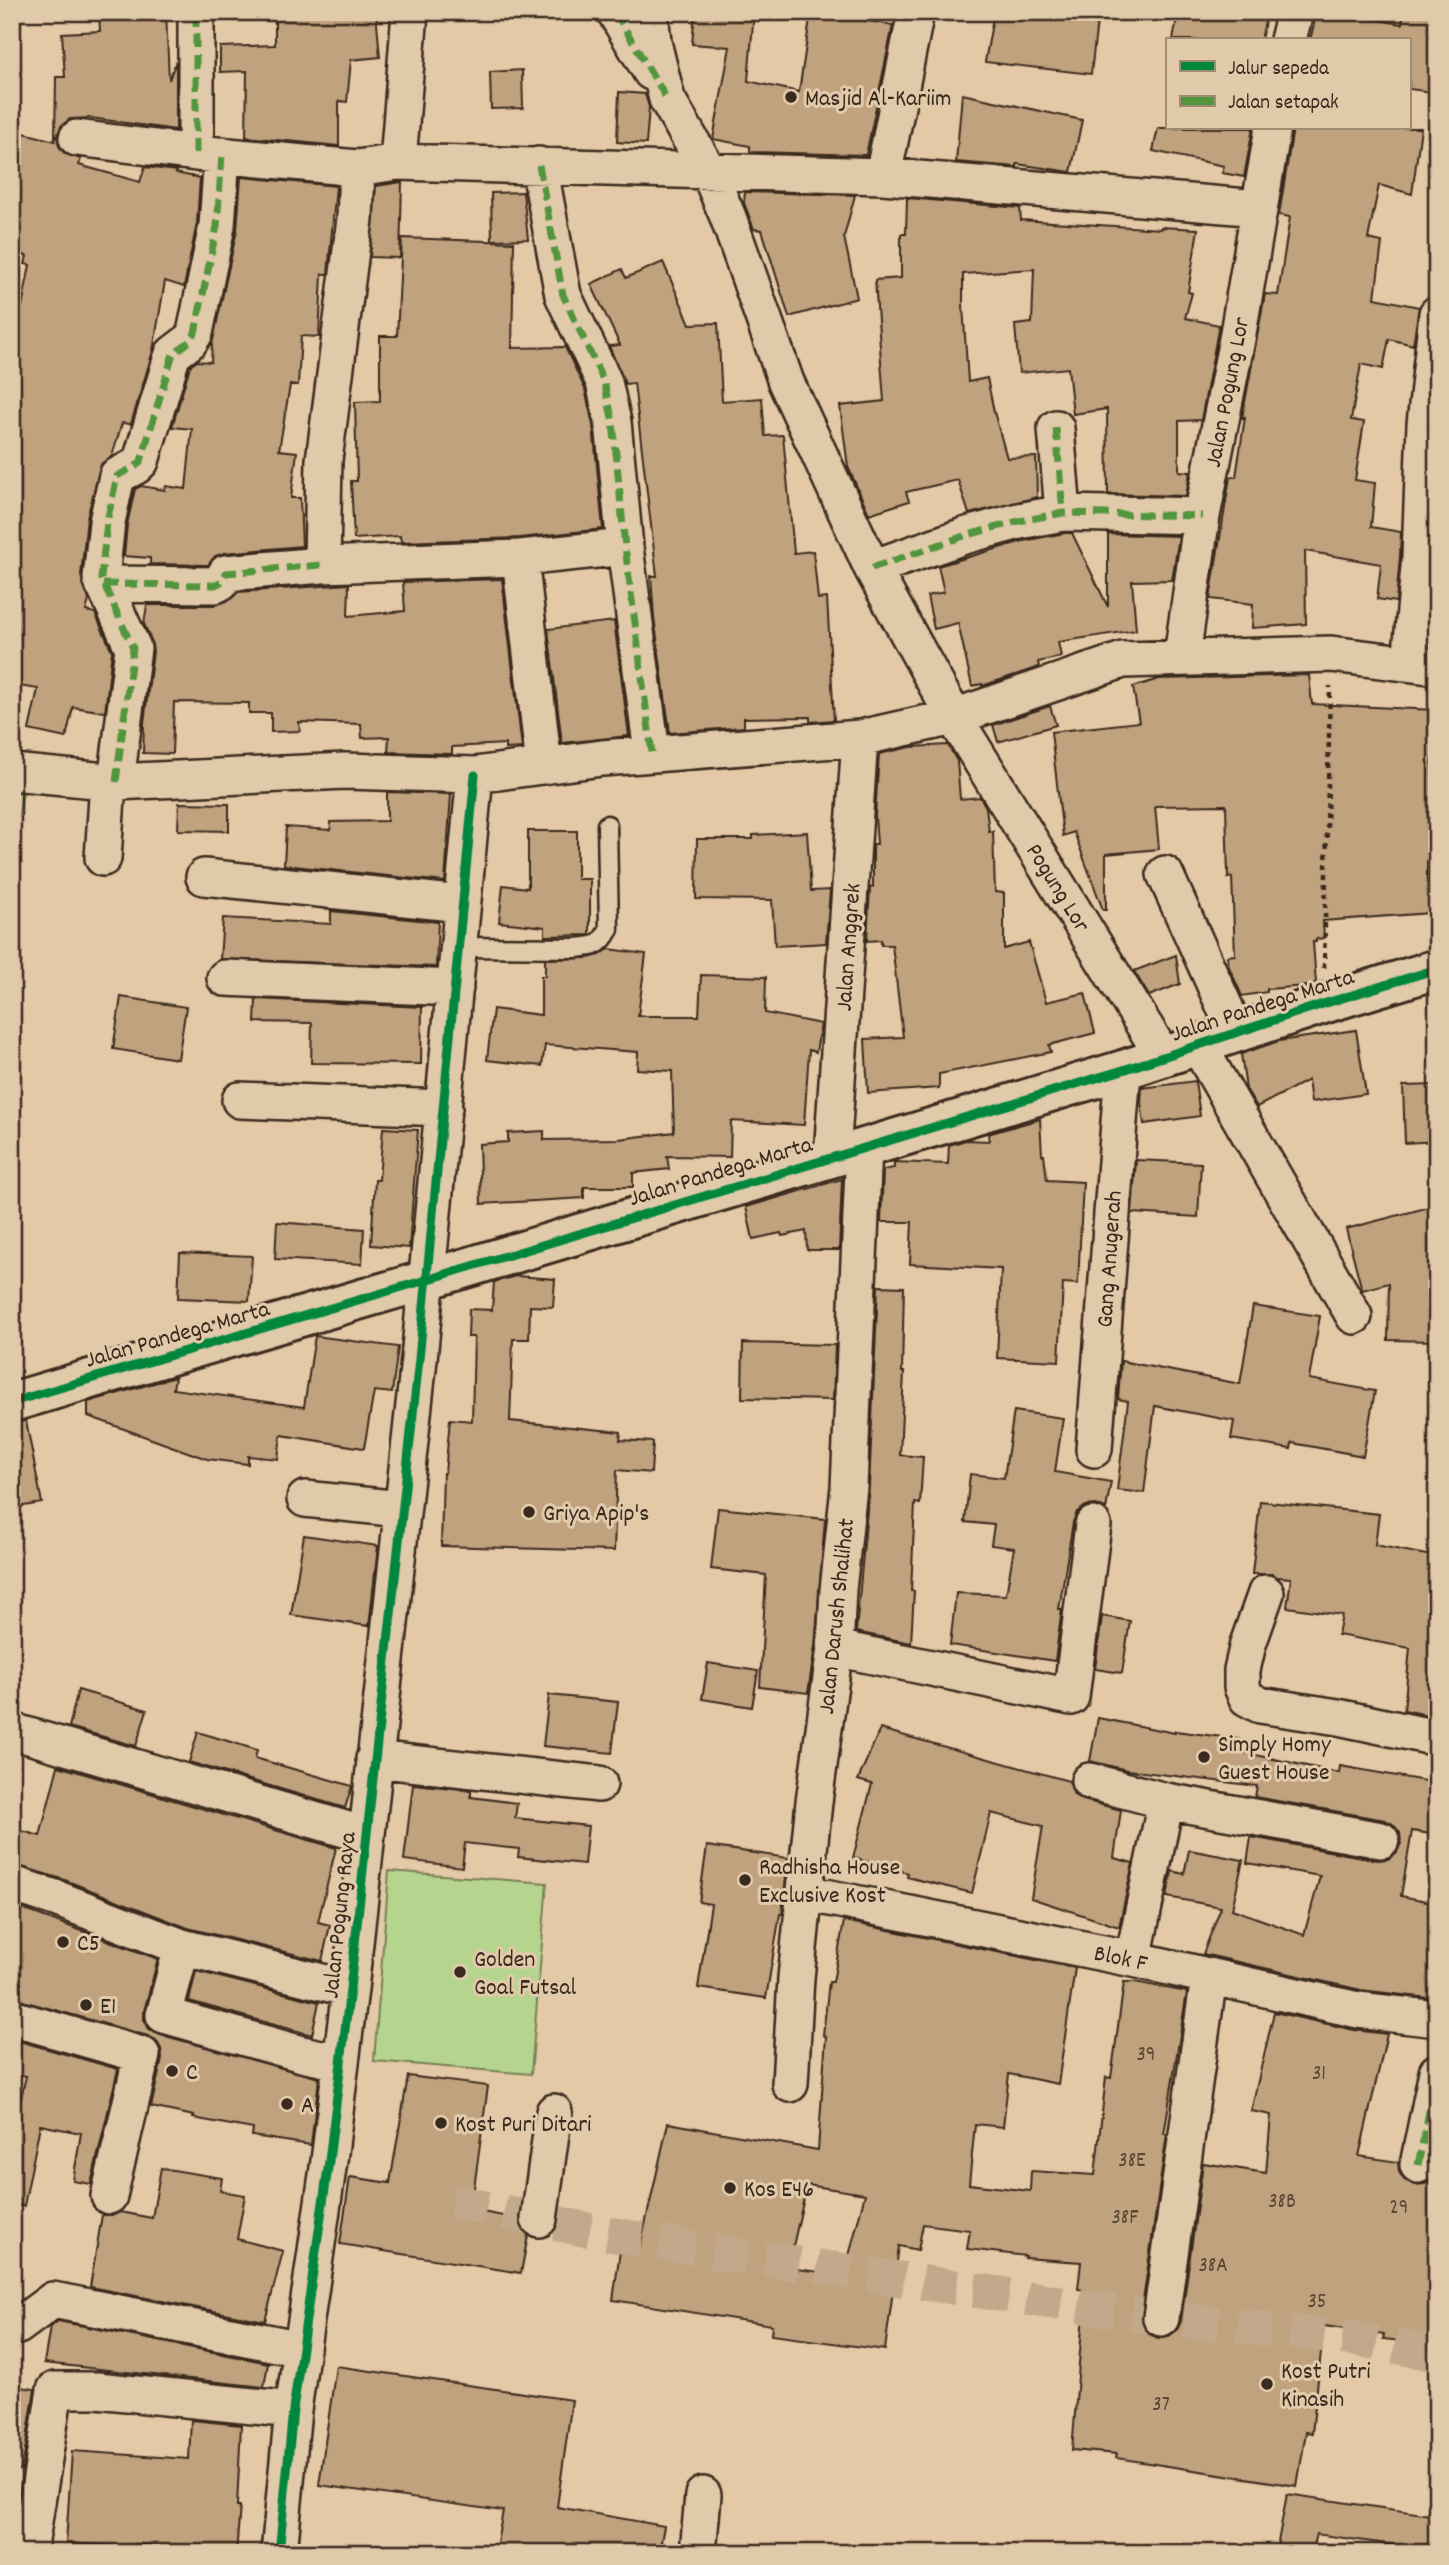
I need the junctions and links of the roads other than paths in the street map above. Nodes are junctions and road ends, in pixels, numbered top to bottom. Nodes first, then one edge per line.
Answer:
1 (196, 12) edge
2 (410, 12) edge
3 (615, 12) edge
4 (650, 12) edge
5 (916, 12) edge
6 (1295, 12) edge
7 (1288, 38) edge
8 (667, 99) junction
9 (1273, 130) edge
10 (77, 138) dead end
11 (209, 154) junction
12 (398, 162) junction
13 (539, 165) junction
14 (357, 168) junction
15 (708, 170) junction
16 (883, 176) junction
17 (1259, 208) junction
18 (1437, 314) edge
19 (1056, 428) dead end
20 (1063, 513) junction
21 (1202, 516) junction
22 (625, 547) junction
23 (520, 558) junction
24 (322, 565) junction
25 (872, 568) junction
26 (103, 584) junction
27 (1182, 656) junction
28 (1423, 665) edge
29 (954, 718) junction
30 (860, 738) junction
31 (652, 753) junction
32 (544, 766) junction
33 (12, 772) edge
34 (475, 775) junction
35 (112, 782) junction
36 (607, 825) dead end
37 (103, 858) dead end
38 (1165, 874) dead end
39 (204, 877) dead end
40 (463, 904) junction
41 (457, 947) junction
42 (1437, 970) edge
43 (225, 978) dead end
44 (454, 988) junction
45 (1236, 1032) junction
46 (1180, 1051) junction
47 (1123, 1069) junction
48 (240, 1100) dead end
49 (444, 1108) junction
50 (848, 1151) junction
51 (426, 1280) junction
52 (1354, 1316) dead end
53 (12, 1402) edge
54 (1094, 1449) dead end
55 (304, 1499) dead end
56 (401, 1509) junction
57 (1093, 1525) dead end
58 (1266, 1592) dead end
59 (835, 1648) junction
60 (12, 1731) edge
61 (1437, 1738) edge
62 (374, 1759) junction
63 (1089, 1782) dead end
64 (599, 1784) dead end
65 (1166, 1801) junction
66 (365, 1835) junction
67 (1381, 1840) dead end
68 (12, 1884) edge
69 (806, 1893) junction
70 (182, 1947) junction
71 (1133, 1959) junction
72 (1209, 1977) junction
73 (350, 1989) junction
74 (12, 2018) edge
75 (1437, 2019) edge
76 (341, 2062) junction
77 (1437, 2072) edge
78 (790, 2084) dead end
79 (554, 2112) dead end
80 (1418, 2165) dead end
81 (109, 2196) dead end
82 (538, 2219) dead end
83 (1161, 2318) dead end
84 (12, 2325) edge
85 (302, 2349) junction
86 (293, 2410) junction
87 (703, 2496) dead end
88 (29, 2553) edge
89 (279, 2553) edge
90 (698, 2553) edge

1 - 11 street
2 - 12 street
3 - 8 street, Pogung Lor
4 - 8 street
5 - 16 street
6 - 7 street
8 - 15 street, Pogung Lor
9 - 17 street, Jalan Pogung Lor
10 - 11 street
11 - 14 street
11 - 26 street
12 - 13 street
12 - 14 street
13 - 15 street
13 - 22 street
14 - 24 street
15 - 16 street
15 - 25 street, Pogung Lor
16 - 17 street
17 - 21 street, Jalan Pogung Lor
18 - 28 street
19 - 20 street
20 - 21 street
20 - 25 street
21 - 27 street, Jalan Pogung Lor
22 - 23 street
22 - 31 street
23 - 24 street
23 - 32 street
24 - 26 street
25 - 29 street, Pogung Lor
26 - 35 street
27 - 28 street
27 - 29 street
29 - 30 street
29 - 46 street, Pogung Lor
30 - 31 street
30 - 50 street, Jalan Anggrek
31 - 32 street
32 - 34 street
33 - 35 street
34 - 35 street
34 - 40 street, Jalan Pogung Raya
35 - 37 street
36 - 41 lane
38 - 45 street
39 - 40 street
40 - 41 street, Jalan Pogung Raya
41 - 44 street, Jalan Pogung Raya
42 - 45 street, Jalan Pandega Marta
43 - 44 street
44 - 49 street, Jalan Pogung Raya
45 - 46 street, Jalan Pandega Marta
46 - 47 street, Jalan Pandega Marta
46 - 52 street, Pogung Lor
47 - 50 street, Jalan Pandega Marta
47 - 54 street, Gang Anugerah
48 - 49 street
49 - 51 street, Jalan Pogung Raya
50 - 51 street, Jalan Pandega Marta
50 - 59 street, Jalan Darush Shalihat
51 - 53 street, Jalan Pandega Marta
51 - 56 street, Jalan Pogung Raya
55 - 56 street
56 - 62 street, Jalan Pogung Raya
57 - 59 street
58 - 61 street
59 - 69 street, Jalan Darush Shalihat
60 - 66 street
62 - 64 street
62 - 66 street, Jalan Pogung Raya
63 - 65 street
65 - 67 street
65 - 71 street
66 - 73 street, Jalan Pogung Raya
68 - 70 street
69 - 71 street, Blok F
69 - 78 street, Jalan Darush Shalihat
70 - 73 street
70 - 76 street
71 - 72 street, Blok F
72 - 75 street, Blok F
72 - 83 street
73 - 76 street, Jalan Pogung Raya
74 - 81 street
76 - 85 street, Jalan Pogung Raya
77 - 80 street
79 - 82 street
84 - 85 street
85 - 86 street, Jalan Pogung Raya
86 - 88 street
86 - 89 street, Jalan Pogung Raya
87 - 90 street

